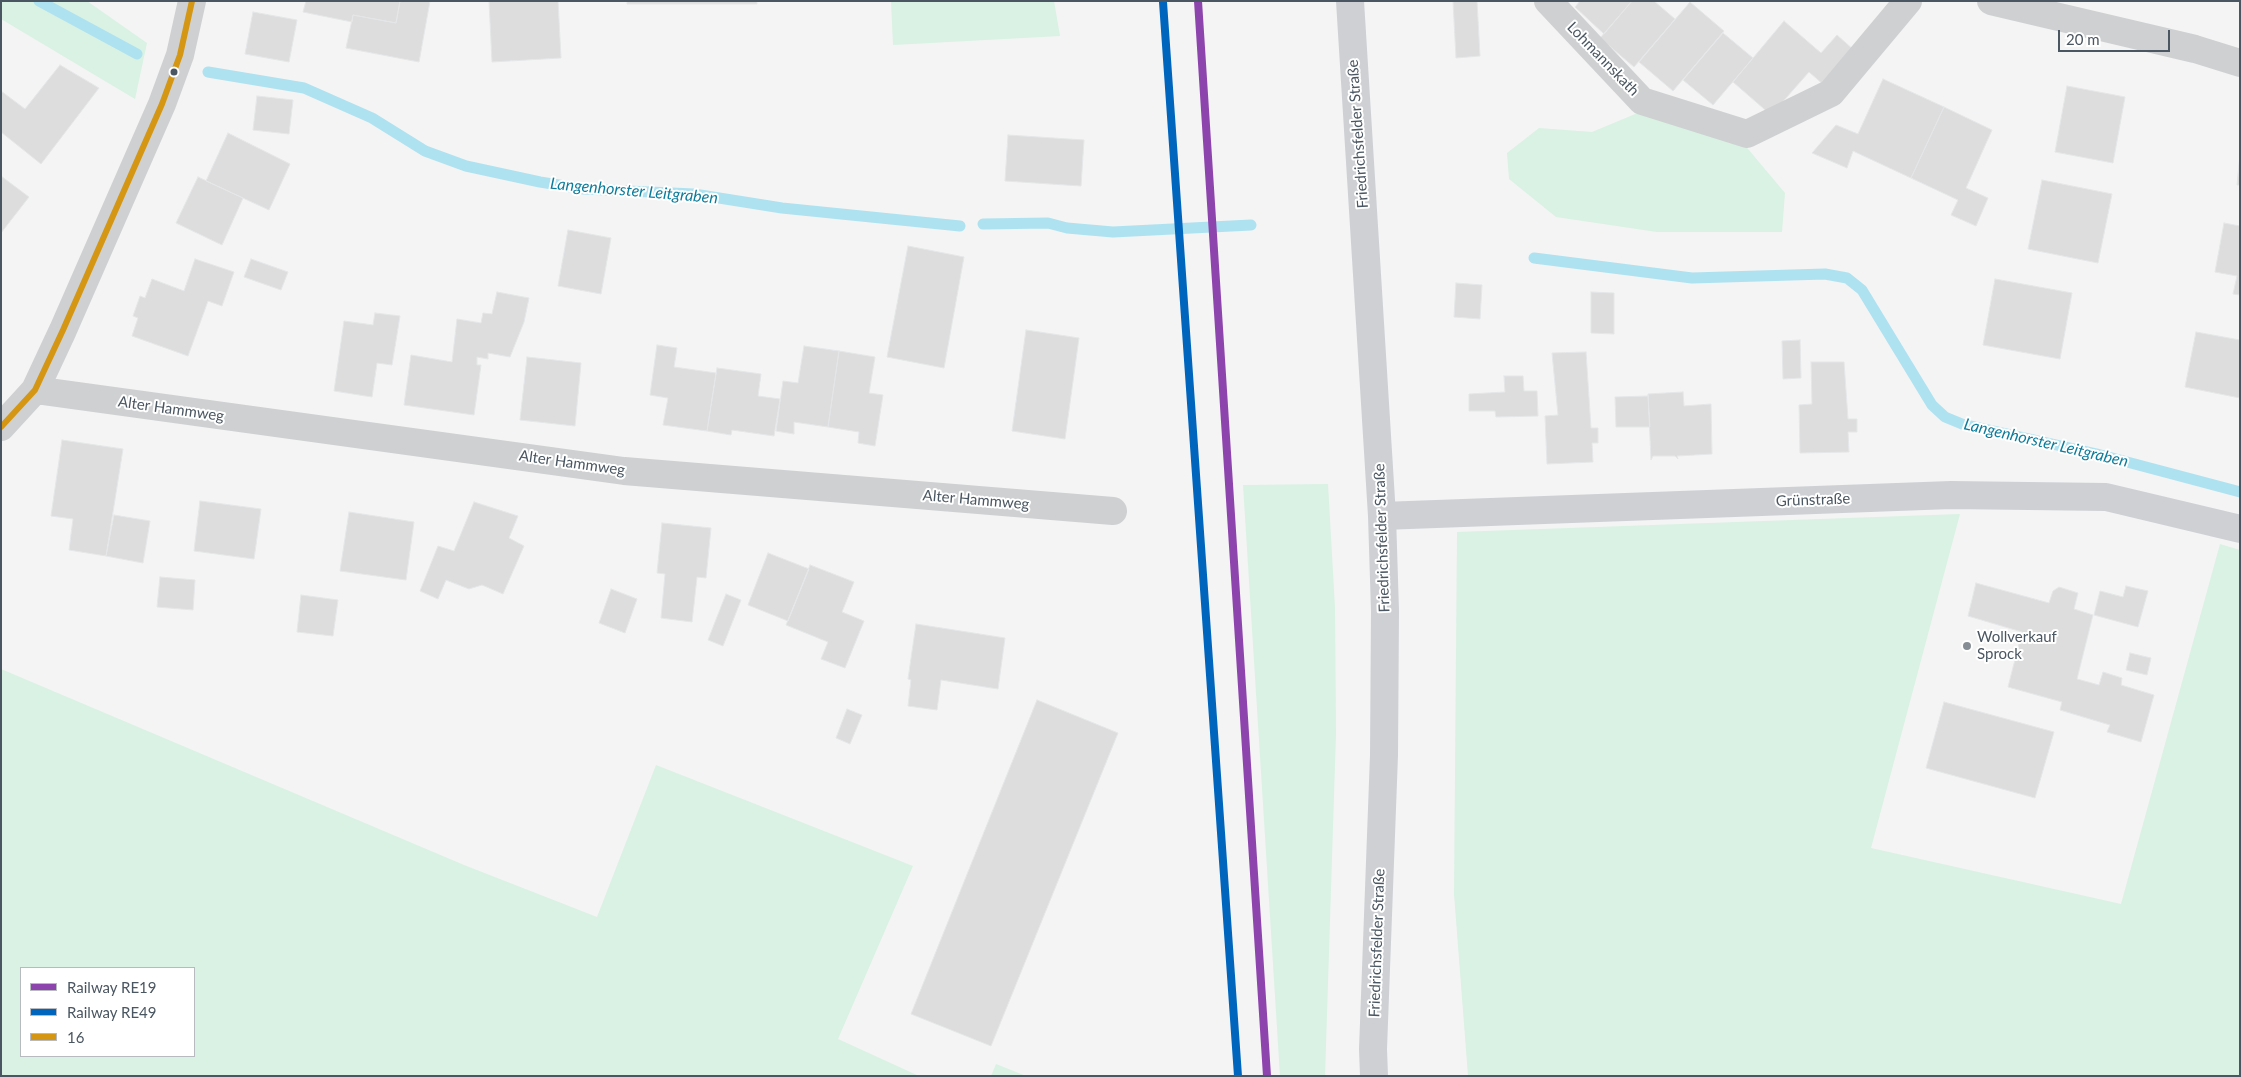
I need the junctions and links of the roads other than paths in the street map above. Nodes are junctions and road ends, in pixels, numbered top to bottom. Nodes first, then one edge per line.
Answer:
1 (192, 1) edge
2 (1350, 1) edge
3 (1548, 1) edge
4 (1908, 1) edge
5 (1991, 1) edge
6 (2240, 63) edge
7 (35, 390) junction
8 (1, 427) edge
9 (1113, 511) dead end
10 (1382, 516) junction
11 (2240, 529) edge
12 (1374, 1076) edge

1 - 7 street
2 - 10 main road, Friedrichsfelder Straße
3 - 4 street, Lohmannskath
5 - 6 street
7 - 8 street
7 - 9 street, Alter Hammweg
10 - 11 main road, Grünstraße
10 - 12 main road, Friedrichsfelder Straße

